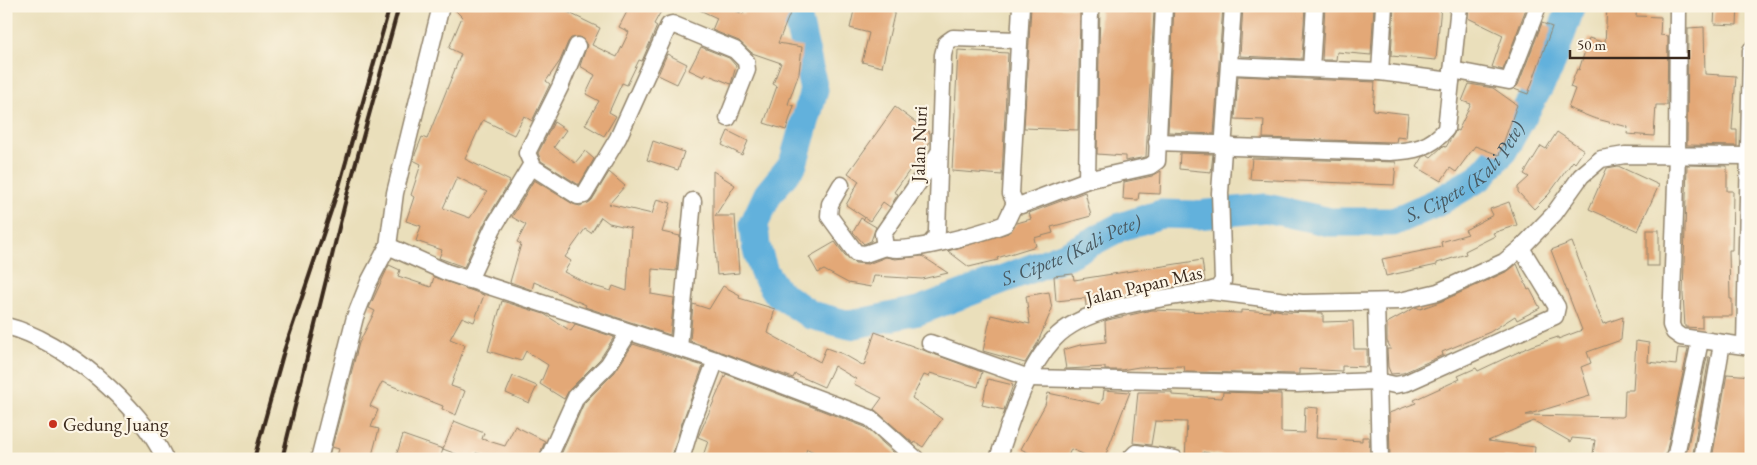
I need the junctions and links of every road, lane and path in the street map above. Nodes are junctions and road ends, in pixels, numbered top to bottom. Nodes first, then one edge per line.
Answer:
1 (441, 6) edge
2 (1021, 6) edge
3 (1090, 6) edge
4 (1164, 6) edge
5 (1233, 6) edge
6 (1314, 6) edge
7 (1384, 6) edge
8 (1538, 6) edge
9 (1678, 6) edge
10 (1460, 8) edge
11 (1018, 40) junction
12 (578, 46) dead end
13 (1751, 50) edge
14 (1230, 66) junction
15 (1311, 69) junction
16 (1380, 72) junction
17 (1452, 76) junction
18 (728, 118) dead end
19 (1157, 142) junction
20 (1225, 144) junction
21 (938, 154) junction
22 (1677, 155) junction
23 (1749, 156) edge
24 (531, 166) junction
25 (1087, 180) junction
26 (841, 185) dead end
27 (693, 201) dead end
28 (1015, 203) junction
29 (930, 244) junction
30 (388, 246) junction
31 (885, 247) junction
32 (1521, 248) junction
33 (469, 280) junction
34 (1209, 291) junction
35 (1376, 302) junction
36 (6, 326) edge
37 (629, 332) junction
38 (1700, 340) junction
39 (930, 343) dead end
40 (1722, 343) junction
41 (1748, 346) edge
42 (679, 348) junction
43 (716, 360) junction
44 (1028, 378) junction
45 (1376, 381) junction
46 (1004, 457) edge
47 (165, 459) edge
48 (319, 459) edge
49 (548, 459) edge
50 (681, 459) edge
51 (916, 459) edge
52 (1130, 459) edge
53 (1175, 459) edge
54 (1380, 459) edge
55 (1675, 459) edge
56 (1702, 459) edge

1 - 30 street
2 - 11 street
3 - 25 street
4 - 19 street
5 - 14 street, Jalan Papan Mas
6 - 15 street
7 - 16 street
8 - 17 street
9 - 22 street
10 - 17 street
11 - 21 street, Jalan Nuri
11 - 28 street
12 - 24 street
13 - 23 street
14 - 15 street
14 - 20 street, Jalan Papan Mas
15 - 16 street
16 - 17 street
17 - 20 street
18 - 24 street
19 - 20 street
19 - 25 street
20 - 34 street, Jalan Papan Mas
21 - 29 street, Jalan Nuri
21 - 31 street
22 - 23 street
22 - 32 street
22 - 38 street
23 - 41 street
24 - 33 street
25 - 28 street
26 - 31 street
27 - 42 street
28 - 29 street
29 - 31 street
30 - 33 street
30 - 48 street
32 - 35 street
32 - 45 street
33 - 37 street
34 - 35 street
34 - 44 street, Jalan Papan Mas
35 - 45 street
36 - 47 street
37 - 42 street
37 - 49 street
38 - 40 street
38 - 55 street
39 - 44 street
40 - 41 street
40 - 56 street
42 - 43 street
43 - 50 street
43 - 51 street
44 - 45 street
44 - 46 street, Jalan Papan Mas
45 - 54 street
52 - 53 street

